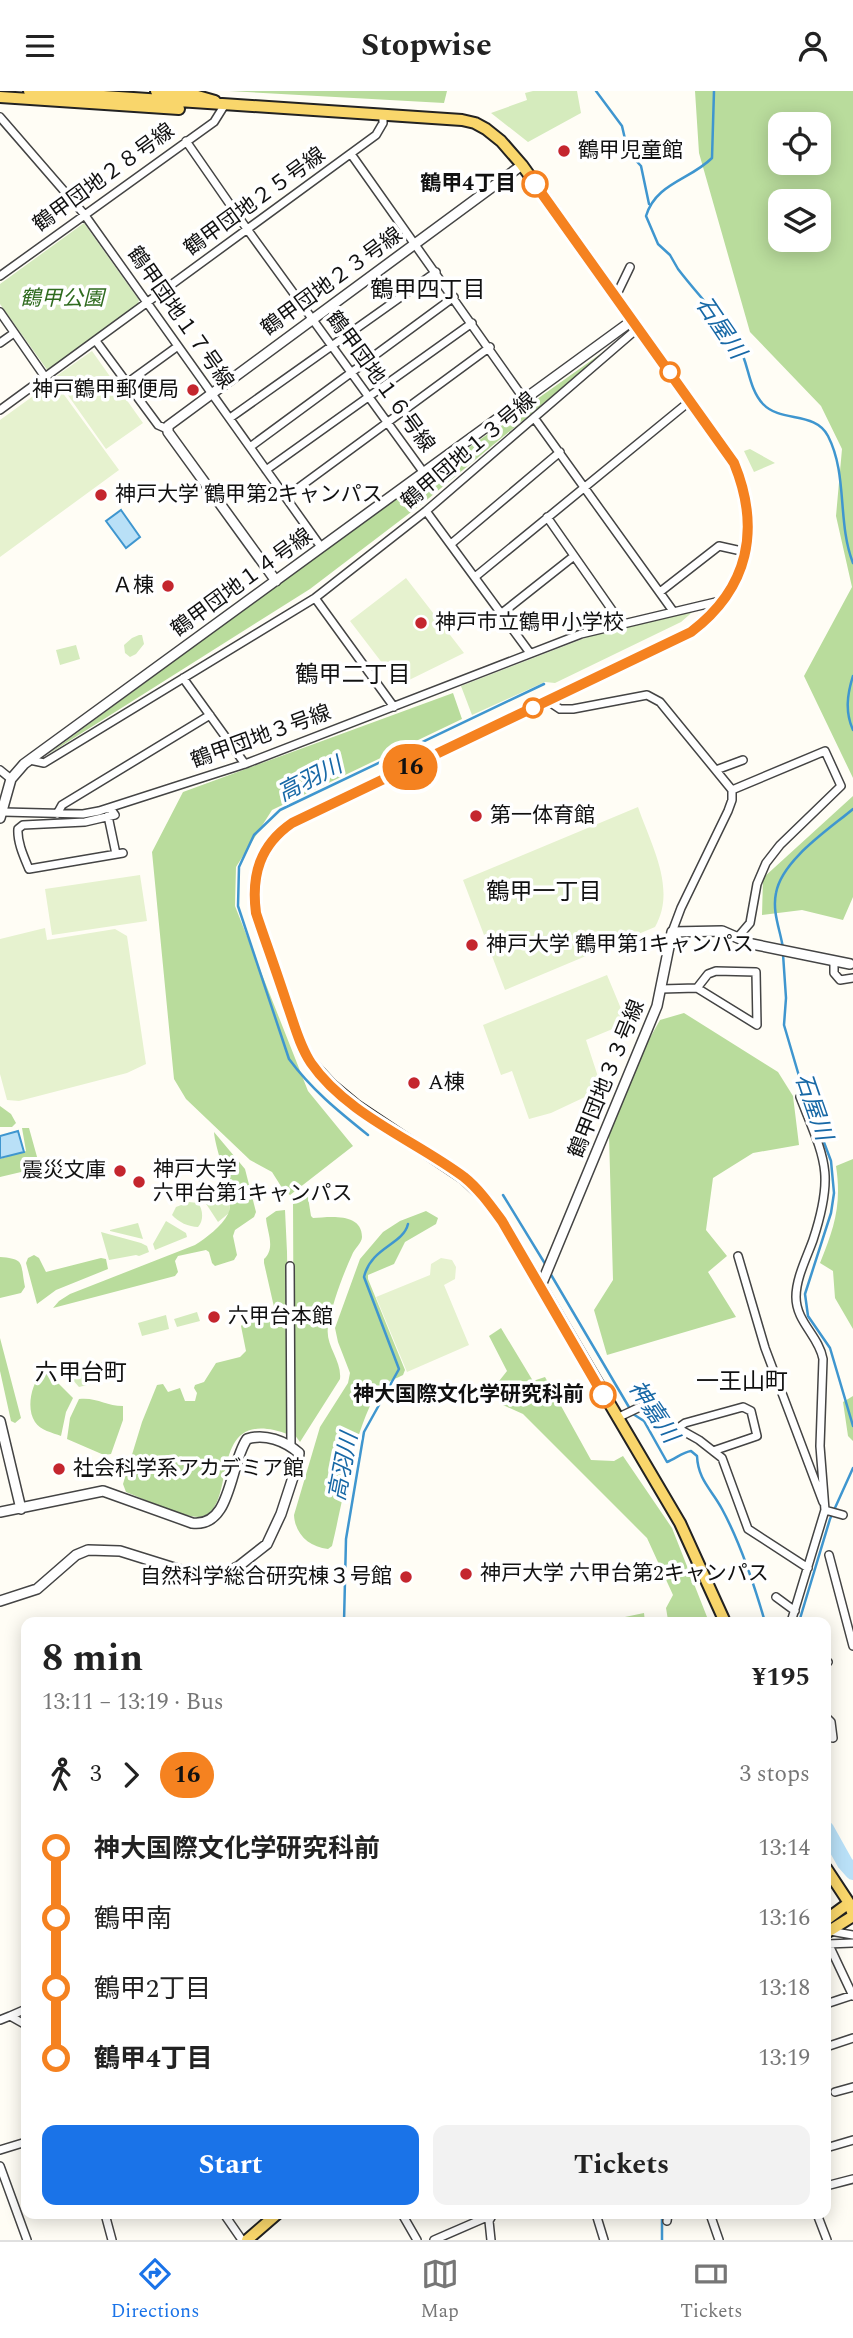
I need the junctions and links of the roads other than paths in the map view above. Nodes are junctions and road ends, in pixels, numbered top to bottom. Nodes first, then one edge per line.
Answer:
1 (29, 91) edge
2 (156, 91) edge
3 (7, 95) edge
4 (224, 106) junction
5 (383, 114) junction
6 (0, 117) edge
7 (186, 141) junction
8 (351, 154) junction
9 (522, 165) junction
10 (84, 214) junction
11 (247, 229) junction
12 (415, 243) junction
13 (630, 267) dead end
14 (436, 272) junction
15 (0, 276) edge
16 (616, 296) junction
17 (454, 297) junction
18 (147, 302) junction
19 (0, 312) edge
20 (313, 318) junction
21 (472, 323) junction
22 (635, 324) junction
23 (14, 333) junction
24 (96, 341) junction
25 (0, 343) edge
26 (178, 346) junction
27 (333, 346) junction
28 (490, 347) junction
29 (352, 373) junction
30 (45, 377) junction
31 (127, 383) junction
32 (211, 392) junction
33 (369, 396) junction
34 (524, 399) junction
35 (690, 401) junction
36 (0, 410) edge
37 (230, 418) junction
38 (535, 418) junction
39 (388, 422) junction
40 (167, 429) junction
41 (250, 447) junction
42 (560, 452) junction
43 (266, 470) junction
44 (424, 473) junction
45 (585, 486) junction
46 (286, 498) junction
47 (426, 511) junction
48 (547, 517) junction
49 (451, 544) junction
50 (321, 547) junction
51 (746, 552) junction
52 (574, 556) junction
53 (475, 577) junction
54 (276, 581) junction
55 (660, 592) junction
56 (315, 598) junction
57 (724, 599) junction
58 (673, 611) junction
59 (502, 613) junction
60 (621, 623) junction
61 (530, 653) junction
62 (183, 678) junction
63 (548, 701) junction
64 (394, 707) junction
65 (209, 715) junction
66 (30, 760) junction
67 (743, 760) dead end
68 (245, 764) junction
69 (0, 770) edge
70 (716, 770) junction
71 (11, 779) junction
72 (732, 790) junction
73 (109, 812) junction
74 (57, 814) junction
75 (2, 815) edge
76 (673, 932) junction
77 (741, 939) junction
78 (834, 961) junction
79 (850, 964) dead end
80 (853, 978) edge
81 (697, 988) junction
82 (661, 989) junction
83 (800, 1097) dead end
84 (738, 1256) dead end
85 (290, 1266) dead end
86 (540, 1288) junction
87 (621, 1416) junction
88 (0, 1421) edge
89 (678, 1428) junction
90 (291, 1447) junction
91 (713, 1451) junction
92 (21, 1509) junction
93 (825, 1510) junction
94 (0, 1512) edge
95 (843, 1515) dead end
96 (829, 1555) dead end
97 (808, 1568) junction
98 (776, 1597) dead end
99 (0, 1601) edge
100 (794, 1611) junction
101 (723, 1617) edge
102 (792, 1617) edge
103 (853, 1646) edge
104 (831, 1722) edge
105 (834, 1738) dead end
106 (831, 1875) edge
107 (852, 1902) edge
108 (853, 1916) edge
109 (831, 1929) edge
110 (831, 1931) edge
111 (831, 1934) edge
112 (831, 1935) edge
113 (853, 1935) edge
114 (853, 1943) edge
115 (831, 1944) edge
116 (844, 1976) junction
117 (853, 1978) edge
118 (853, 1996) edge
119 (831, 2003) edge
120 (21, 2011) edge
121 (10, 2016) junction
122 (0, 2020) edge
123 (21, 2022) edge
124 (853, 2038) edge
125 (831, 2045) edge
126 (853, 2087) edge
127 (835, 2092) dead end
128 (853, 2140) edge
129 (21, 2144) edge
130 (831, 2147) edge
131 (0, 2150) edge
132 (0, 2166) edge
133 (853, 2179) edge
134 (831, 2185) edge
135 (107, 2219) edge
136 (228, 2219) edge
137 (271, 2219) edge
138 (405, 2219) edge
139 (482, 2219) edge
140 (490, 2219) edge
141 (598, 2219) edge
142 (712, 2219) edge
143 (819, 2219) edge
144 (27, 2240) edge
145 (113, 2240) edge
146 (244, 2240) edge
147 (417, 2240) edge
148 (435, 2240) edge
149 (491, 2240) edge
150 (604, 2240) edge
151 (719, 2240) edge
152 (827, 2240) edge

1 - 4 main road
2 - 4 main road
3 - 4 main road
4 - 5 main road
4 - 7 street, 鶴甲団地２８号線
5 - 8 street, 鶴甲団地２５号線
5 - 9 main road
6 - 10 street, 鶴甲団地１７号線
7 - 10 street, 鶴甲団地２８号線
7 - 11 street, 鶴甲団地１６号線
8 - 11 street, 鶴甲団地２５号線
8 - 12 street
9 - 12 street, 鶴甲団地２３号線
9 - 16 main road
10 - 15 street, 鶴甲団地２８号線
10 - 18 street, 鶴甲団地１７号線
11 - 18 street, 鶴甲団地２５号線
11 - 20 street, 鶴甲団地１６号線
12 - 14 street
12 - 20 street, 鶴甲団地２３号線
13 - 16 street
14 - 17 street
14 - 27 street
16 - 22 main road
17 - 21 street
17 - 29 street
18 - 24 street, 鶴甲団地２５号線
18 - 26 street, 鶴甲団地１７号線
19 - 23 street
20 - 27 street, 鶴甲団地１６号線
20 - 32 street, 鶴甲団地２３号線
21 - 28 street
21 - 33 street
22 - 34 street, 鶴甲団地１４号線
22 - 35 main road
22 - 38 street, 鶴甲団地１３号線
23 - 25 street
23 - 30 street
24 - 30 street, 鶴甲団地２５号線
24 - 31 street
26 - 31 street
26 - 32 street, 鶴甲団地１７号線
27 - 29 street, 鶴甲団地１６号線
27 - 37 street
28 - 34 street
28 - 39 street
29 - 33 street, 鶴甲団地１６号線
29 - 41 street
30 - 36 street, 鶴甲団地２５号線
31 - 40 street
32 - 37 street, 鶴甲団地１７号線
32 - 40 street, 鶴甲団地２３号線
33 - 39 street, 鶴甲団地１６号線
33 - 43 street
34 - 44 street, 鶴甲団地１４号線
35 - 45 street
35 - 51 main road
37 - 41 street, 鶴甲団地１７号線
38 - 42 street
38 - 47 street, 鶴甲団地１３号線
39 - 44 street, 鶴甲団地１６号線
39 - 46 street
40 - 54 street
41 - 43 street, 鶴甲団地１７号線
42 - 45 street
42 - 49 street
43 - 46 street, 鶴甲団地１７号線
44 - 50 street, 鶴甲団地１４号線
45 - 48 street
45 - 55 street
46 - 50 street, 鶴甲団地１７号線
47 - 49 street
47 - 56 street, 鶴甲団地１３号線
48 - 52 street
48 - 53 street
49 - 53 street
50 - 54 street, 鶴甲団地１４号線
51 - 55 street
51 - 57 main road
52 - 59 street
52 - 60 street
53 - 59 street
54 - 66 street, 鶴甲団地１４号線
55 - 58 street
56 - 62 street, 鶴甲団地１３号線
56 - 64 street
57 - 58 street, 鶴甲団地３号線
57 - 63 main road
58 - 60 street, 鶴甲団地３号線
59 - 61 street
60 - 61 street, 鶴甲団地３号線
61 - 64 street, 鶴甲団地３号線
62 - 65 street
62 - 66 street, 鶴甲団地１３号線
63 - 70 street
63 - 86 main road
64 - 68 street, 鶴甲団地３号線
65 - 68 street
65 - 74 street
66 - 71 street, 鶴甲団地１４号線
67 - 70 street
68 - 73 street, 鶴甲団地３号線
69 - 71 street
70 - 72 street
71 - 75 street
72 - 76 street
72 - 77 street
73 - 73 street
73 - 74 street, 鶴甲団地３号線
74 - 75 street, 鶴甲団地３号線
76 - 77 street
76 - 82 street, 鶴甲団地３３号線
77 - 78 street
78 - 79 street
78 - 80 street
81 - 81 street
81 - 82 street
82 - 86 street, 鶴甲団地３３号線
83 - 93 street
84 - 93 street
85 - 90 street
86 - 87 main road
87 - 89 street
87 - 101 main road
88 - 92 street
89 - 91 street
89 - 91 street
90 - 92 street
90 - 99 street
91 - 97 street
92 - 94 street
93 - 95 street
93 - 97 street
96 - 103 street
97 - 100 street
98 - 100 street
100 - 102 street
104 - 105 street
106 - 107 main road
107 - 108 main road
107 - 109 main road
108 - 110 main road
111 - 113 street
112 - 114 street
115 - 116 street
116 - 117 street
116 - 118 street
118 - 119 street
120 - 121 street
121 - 122 street
121 - 123 street
124 - 125 street
126 - 127 street
128 - 130 street
129 - 131 street
132 - 144 street
133 - 134 street
135 - 145 street
136 - 146 street
137 - 146 main road
138 - 147 street
139 - 148 street
140 - 149 street
141 - 150 street
142 - 151 street
143 - 152 street

